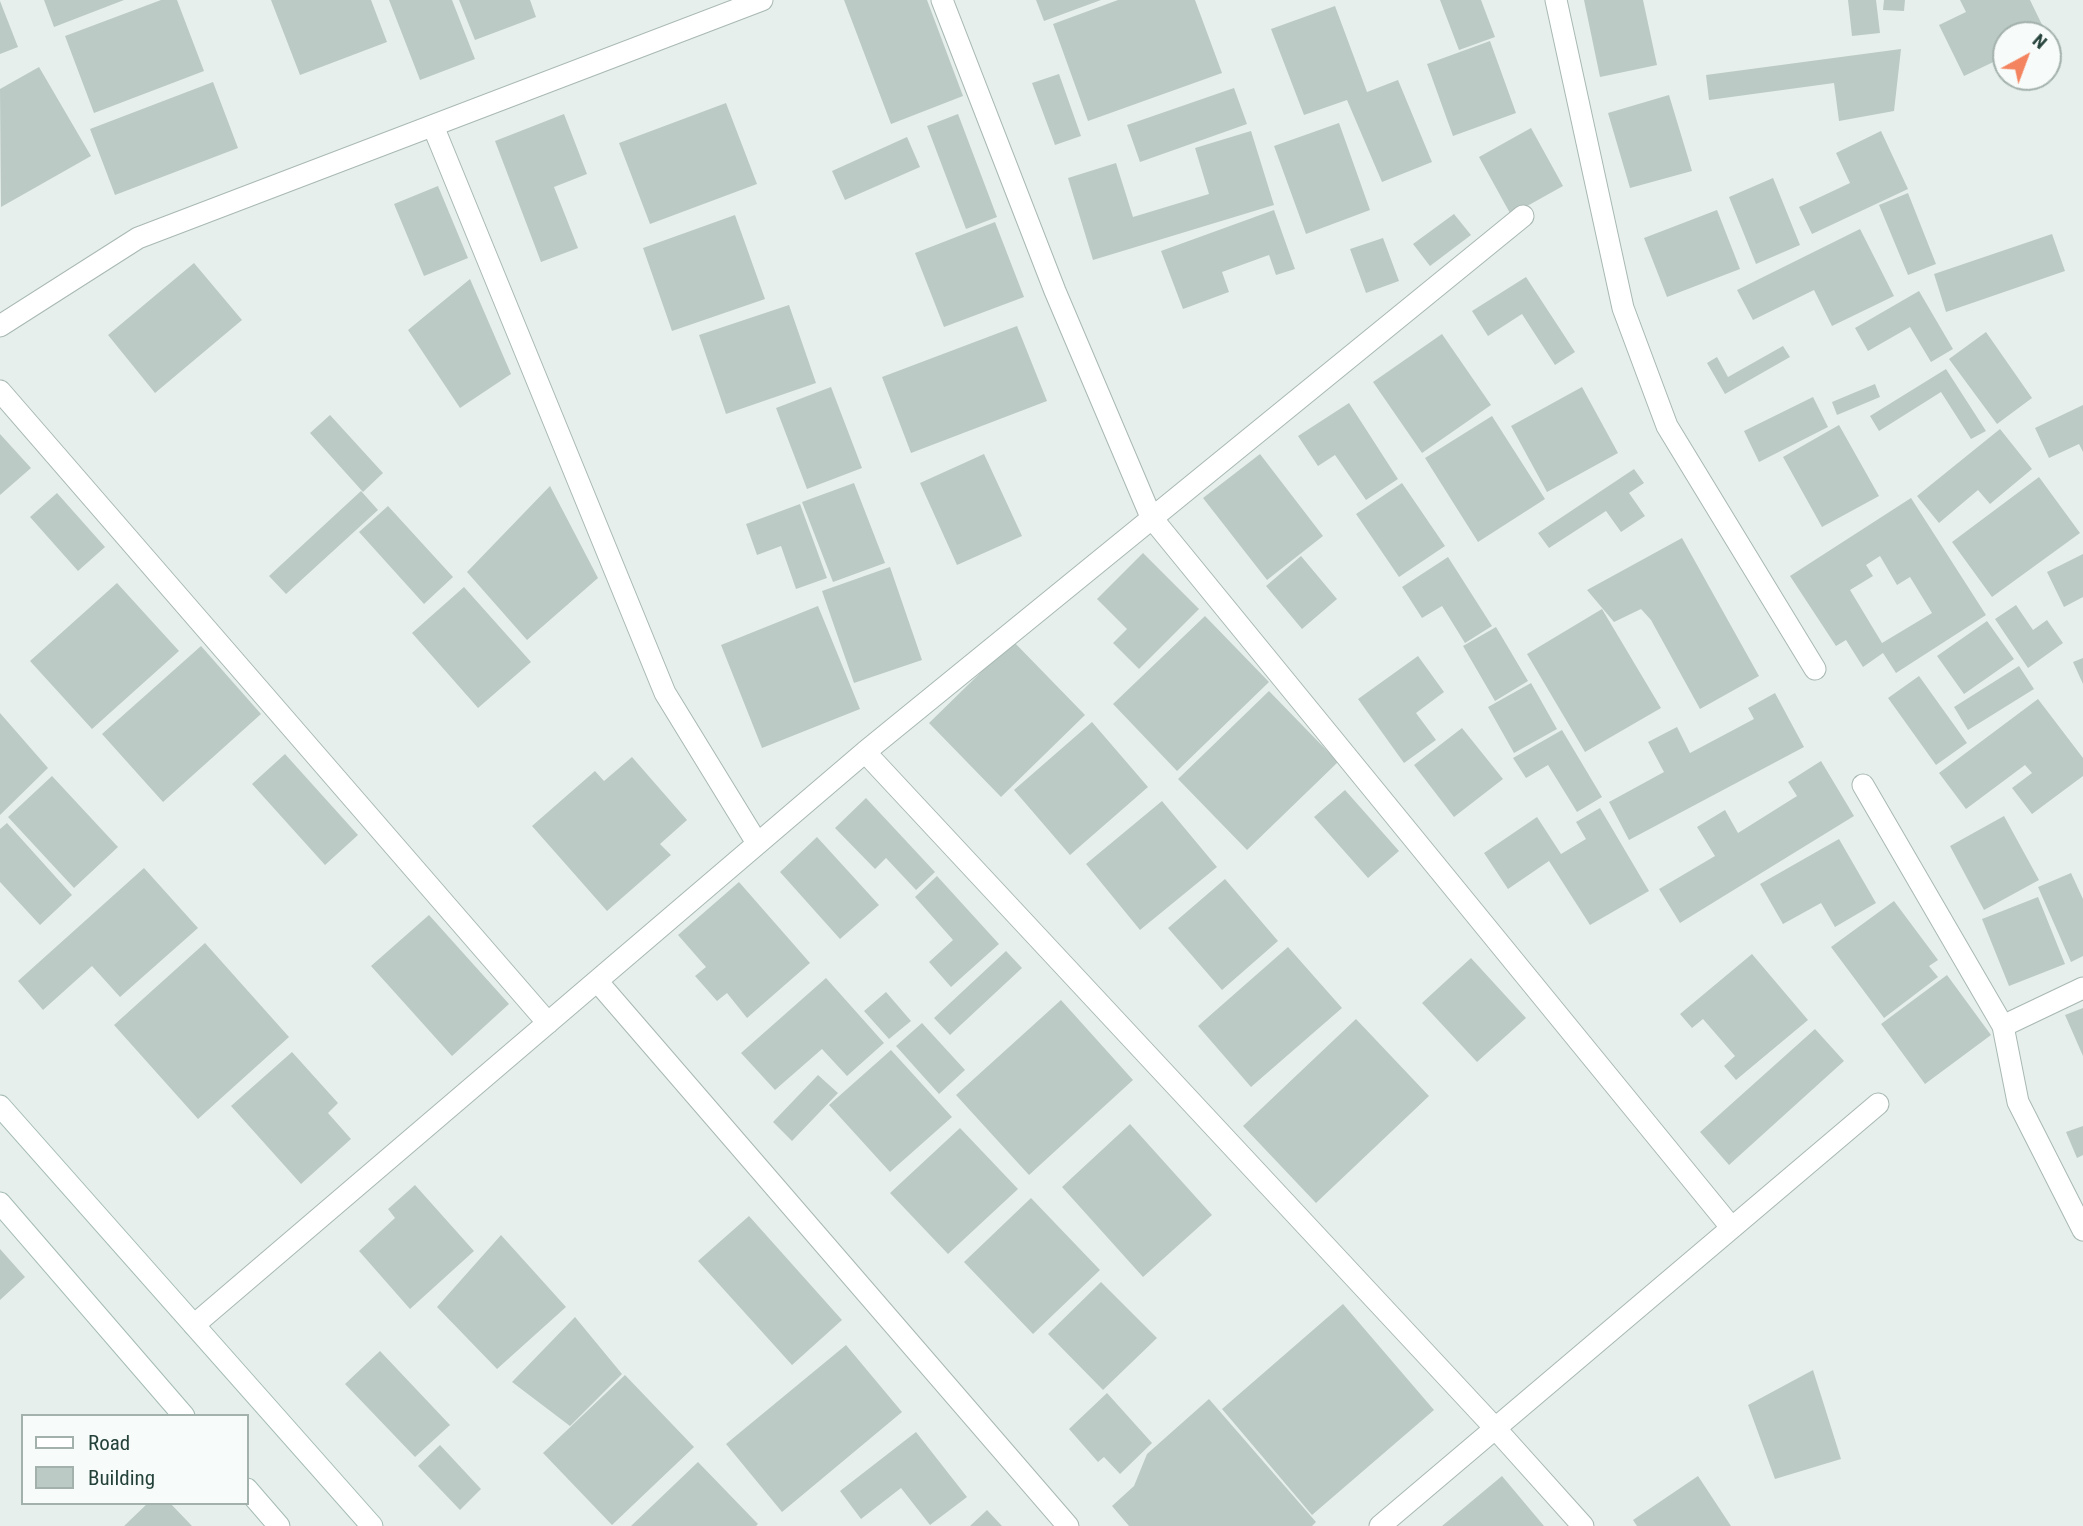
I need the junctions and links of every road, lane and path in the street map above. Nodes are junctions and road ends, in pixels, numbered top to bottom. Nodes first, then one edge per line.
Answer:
1 (762, 0) edge
2 (942, 0) edge
3 (1556, 0) edge
4 (433, 126) junction
5 (1523, 216) dead end
6 (0, 326) edge
7 (0, 391) edge
8 (1152, 517) junction
9 (1815, 669) dead end
10 (865, 752) junction
11 (1863, 785) dead end
12 (757, 843) junction
13 (597, 981) junction
14 (2083, 988) edge
15 (548, 1023) junction
16 (2003, 1026) junction
17 (1878, 1104) dead end
18 (0, 1106) edge
19 (0, 1203) edge
20 (1731, 1227) junction
21 (2083, 1230) edge
22 (194, 1325) junction
23 (182, 1414) edge
24 (1495, 1428) junction
25 (248, 1490) edge
26 (279, 1526) edge
27 (372, 1526) edge
28 (1068, 1526) edge
29 (1380, 1526) edge
30 (1583, 1526) edge

1 - 4 street
2 - 8 street
3 - 9 street
4 - 6 street
4 - 12 street
5 - 8 street
7 - 15 street
8 - 10 street
8 - 20 street
10 - 12 street
10 - 24 street
11 - 16 street
12 - 13 street
13 - 15 street
13 - 28 street
14 - 16 street
15 - 22 street
16 - 21 street
17 - 20 street
18 - 22 street
19 - 23 street
20 - 24 street
22 - 27 street
24 - 29 street
24 - 30 street
25 - 26 street

